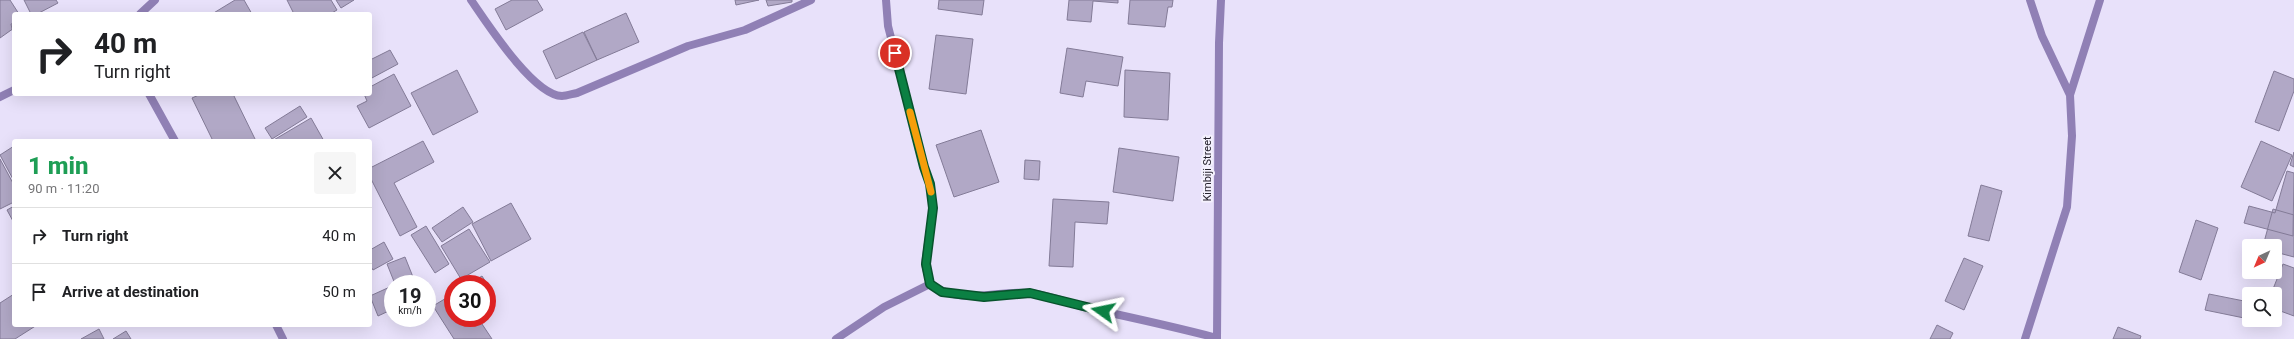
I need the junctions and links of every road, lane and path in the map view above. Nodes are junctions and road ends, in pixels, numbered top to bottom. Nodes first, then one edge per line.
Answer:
1 (155, 0) edge
2 (471, 0) edge
3 (811, 0) edge
4 (886, 0) edge
5 (1221, 0) edge
6 (2030, 0) edge
7 (2100, 0) edge
8 (142, 12) edge
9 (12, 91) edge
10 (2070, 95) junction
11 (150, 96) edge
12 (0, 97) edge
13 (174, 139) edge
14 (930, 284) junction
15 (277, 327) edge
16 (1217, 338) edge
17 (283, 339) edge
18 (836, 339) edge
19 (2025, 339) edge

1 - 8 street
2 - 3 street
4 - 14 street
5 - 16 street, Kimbiji Street
6 - 10 street
7 - 10 street
9 - 12 street
10 - 19 street
11 - 13 street
14 - 16 street
14 - 18 street
15 - 17 street

